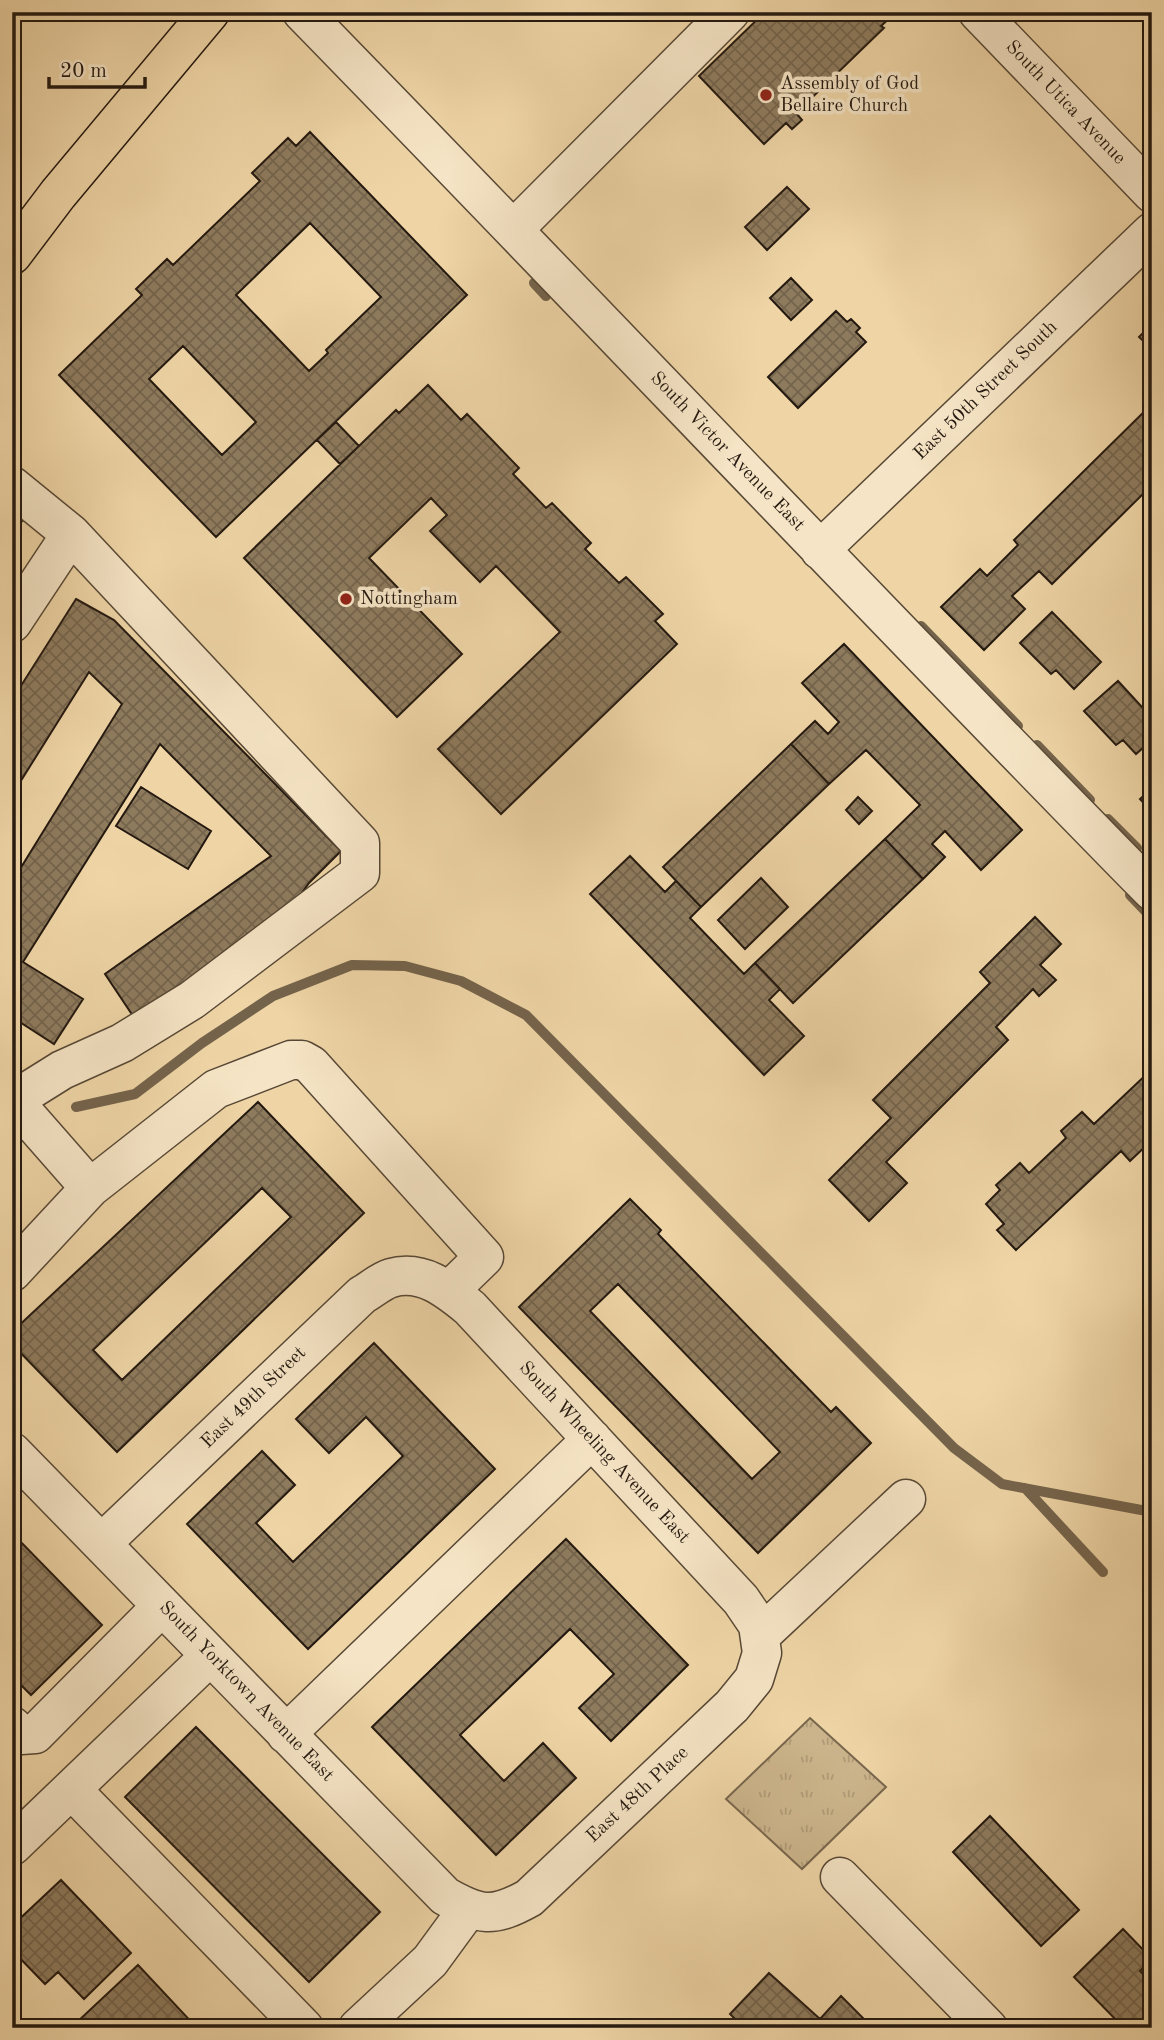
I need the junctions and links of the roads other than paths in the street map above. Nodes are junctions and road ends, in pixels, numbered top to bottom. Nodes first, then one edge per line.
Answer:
1 (210, 12) edge
2 (302, 12) edge
3 (730, 12) edge
4 (978, 12) edge
5 (1152, 193) edge
6 (514, 229) junction
7 (1152, 232) edge
8 (12, 254) edge
9 (12, 486) edge
10 (71, 534) junction
11 (820, 550) junction
12 (12, 623) edge
13 (1152, 891) edge
14 (13, 1100) edge
15 (90, 1188) junction
16 (12, 1272) edge
17 (434, 1283) junction
18 (592, 1439) junction
19 (12, 1452) edge
20 (906, 1499) dead end
21 (102, 1543) junction
22 (162, 1606) junction
23 (761, 1644) junction
24 (210, 1656) junction
25 (12, 1726) edge
26 (286, 1734) junction
27 (72, 1790) junction
28 (12, 1846) edge
29 (840, 1877) dead end
30 (479, 1911) junction
31 (304, 2028) edge
32 (358, 2028) edge
33 (988, 2028) edge

1 - 8 main road
2 - 6 street, South Victor Avenue East
3 - 6 street
4 - 5 street, South Utica Avenue
6 - 11 street, South Victor Avenue East
7 - 11 street, East 50th Street South
9 - 10 street
10 - 12 street
10 - 14 street
11 - 13 street, South Victor Avenue East
14 - 15 street
15 - 16 street
15 - 17 street
17 - 18 street, South Wheeling Avenue East
17 - 21 street, East 49th Street
18 - 23 street, South Wheeling Avenue East
18 - 26 street
19 - 21 street, South Yorktown Avenue East
20 - 23 street
21 - 22 street, South Yorktown Avenue East
22 - 24 street, South Yorktown Avenue East
22 - 25 street
23 - 30 street, East 48th Place
24 - 26 street, South Yorktown Avenue East
24 - 27 street
26 - 30 street, South Yorktown Avenue East
27 - 28 street
27 - 31 street
29 - 33 street
30 - 32 street

